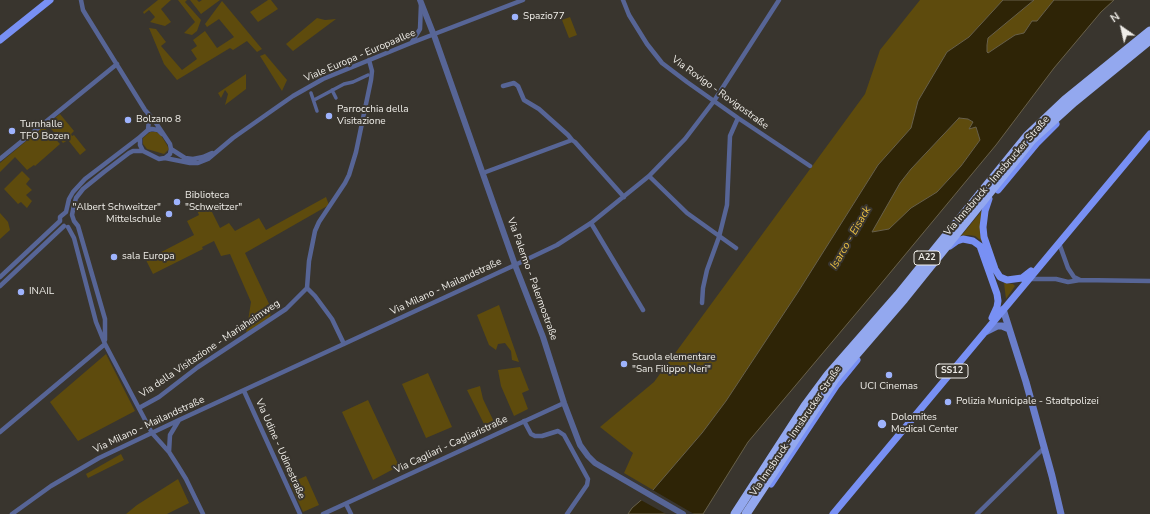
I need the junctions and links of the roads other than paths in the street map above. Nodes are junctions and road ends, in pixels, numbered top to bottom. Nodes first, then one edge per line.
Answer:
1 (50, 0) edge
2 (82, 0) edge
3 (522, 0) edge
4 (623, 0) edge
5 (779, 0) edge
6 (420, 1) edge
7 (1150, 30) edge
8 (433, 34) junction
9 (0, 40) edge
10 (1150, 40) edge
11 (411, 43) junction
12 (1150, 43) edge
13 (368, 60) junction
14 (117, 64) junction
15 (368, 75) dead end
16 (1107, 80) junction
17 (502, 86) dead end
18 (332, 90) junction
19 (311, 93) dead end
20 (336, 98) dead end
21 (314, 100) junction
22 (714, 101) junction
23 (145, 110) junction
24 (317, 111) dead end
25 (738, 118) junction
26 (148, 130) junction
27 (160, 132) junction
28 (1150, 134) edge
29 (140, 138) junction
30 (572, 140) junction
31 (171, 149) junction
32 (143, 151) junction
33 (217, 151) junction
34 (165, 158) junction
35 (0, 159) edge
36 (810, 166) dead end
37 (483, 173) junction
38 (649, 176) junction
39 (624, 197) junction
40 (989, 199) junction
41 (66, 212) junction
42 (72, 214) junction
43 (60, 221) junction
44 (74, 221) junction
45 (591, 223) junction
46 (66, 226) junction
47 (719, 237) junction
48 (1059, 243) junction
49 (950, 246) junction
50 (736, 248) dead end
51 (1044, 261) junction
52 (515, 265) junction
53 (0, 277) edge
54 (1029, 279) junction
55 (1080, 280) junction
56 (1150, 281) edge
57 (0, 286) edge
58 (307, 288) junction
59 (702, 303) dead end
60 (1003, 309) junction
61 (643, 310) dead end
62 (93, 312) junction
63 (104, 317) junction
64 (98, 327) junction
65 (1009, 329) junction
66 (984, 333) junction
67 (105, 344) junction
68 (344, 344) junction
69 (244, 391) junction
70 (564, 403) junction
71 (139, 408) junction
72 (179, 420) junction
73 (524, 421) junction
74 (0, 432) edge
75 (152, 433) junction
76 (1044, 448) junction
77 (169, 452) junction
78 (773, 482) junction
79 (346, 504) junction
80 (12, 514) edge
81 (203, 514) edge
82 (300, 514) edge
83 (323, 514) edge
84 (350, 514) edge
85 (567, 514) edge
86 (683, 514) edge
87 (735, 514) edge
88 (740, 514) edge
89 (746, 514) edge
90 (751, 514) edge
91 (833, 514) edge
92 (977, 514) edge
93 (1061, 514) edge

1 - 9 main road
2 - 14 street
3 - 8 street, Viale Europa - Europaallee
4 - 22 street, Via Rovigo - Rovigostraße
5 - 22 street, Via Milano - Mailandstraße
6 - 8 street, Via Palermo - Palermostraße
6 - 11 street, Via Palermo - Palermostraße
7 - 16 main road
7 - 87 highway, A22, bridge
8 - 11 street, Viale Europa - Europaallee
8 - 37 street, Via Palermo - Palermostraße
10 - 89 highway, A22, bridge
11 - 13 street, Viale Europa - Europaallee
12 - 16 main road, Via Innsbruck - Innsbrucker Straße
13 - 33 street, Viale Europa - Europaallee
13 - 58 street
14 - 23 street
14 - 35 street
15 - 18 street, Viale Europa - Europaallee
16 - 40 main road, Via Innsbruck - Innsbrucker Straße
17 - 30 street
18 - 20 street, Viale Europa - Europaallee
18 - 21 street, Viale Europa - Europaallee
19 - 21 street, Viale Europa - Europaallee
21 - 24 street, Viale Europa - Europaallee
22 - 25 street, Via Rovigo - Rovigostraße
22 - 38 street, Via Milano - Mailandstraße
23 - 26 street
23 - 27 street
25 - 36 street, Via Rovigo - Rovigostraße
25 - 47 street
26 - 27 street
26 - 29 street
27 - 31 street
28 - 48 main road, SS12
29 - 32 street
29 - 41 street
30 - 37 street
30 - 39 street
31 - 33 street, Viale Europa - Europaallee
31 - 34 street
32 - 34 street
32 - 42 street
33 - 34 street, Viale Europa - Europaallee
37 - 52 street, Via Palermo - Palermostraße
38 - 39 street, Via Milano - Mailandstraße
38 - 47 street
39 - 45 street, Via Milano - Mailandstraße
40 - 49 main road, Via Innsbruck - Innsbrucker Straße
40 - 51 main road
41 - 42 street
41 - 43 street
42 - 44 street
43 - 46 street
43 - 53 street
44 - 46 street
44 - 63 street
45 - 52 street, Via Milano - Mailandstraße
45 - 61 street
46 - 57 street
46 - 62 street
47 - 50 street
47 - 59 street
48 - 51 main road, SS12
48 - 55 street
49 - 66 main road
49 - 78 main road, Via Innsbruck - Innsbrucker Straße
51 - 54 main road, SS12
52 - 68 street, Via Milano - Mailandstraße
52 - 70 street, Via Palermo - Palermostraße
54 - 55 street
54 - 60 main road, SS12
55 - 56 street
58 - 68 street
58 - 71 street, Via della Visitazione - Mariaheimweg
60 - 65 main road
60 - 66 main road, SS12
62 - 63 street
62 - 64 street
63 - 64 street
63 - 67 street
64 - 67 street
65 - 66 main road
65 - 76 main road
66 - 91 main road, SS12
67 - 71 street
67 - 74 street
68 - 69 street, Via Milano - Mailandstraße
69 - 72 street, Via Milano - Mailandstraße
69 - 82 street, Via Udine - Udinestraße
70 - 73 street, Via Cagliari - Cagliaristraße
70 - 86 street, Via Palermo - Palermostraße
71 - 75 street
72 - 75 street, Via Milano - Mailandstraße
72 - 77 street
73 - 79 street, Via Cagliari - Cagliaristraße
73 - 85 street
75 - 77 street
75 - 80 street, Via Milano - Mailandstraße
76 - 92 street
76 - 93 main road
77 - 81 street
78 - 88 main road
78 - 90 main road, Via Innsbruck - Innsbrucker Straße
79 - 83 street, Via Cagliari - Cagliaristraße
79 - 84 street

